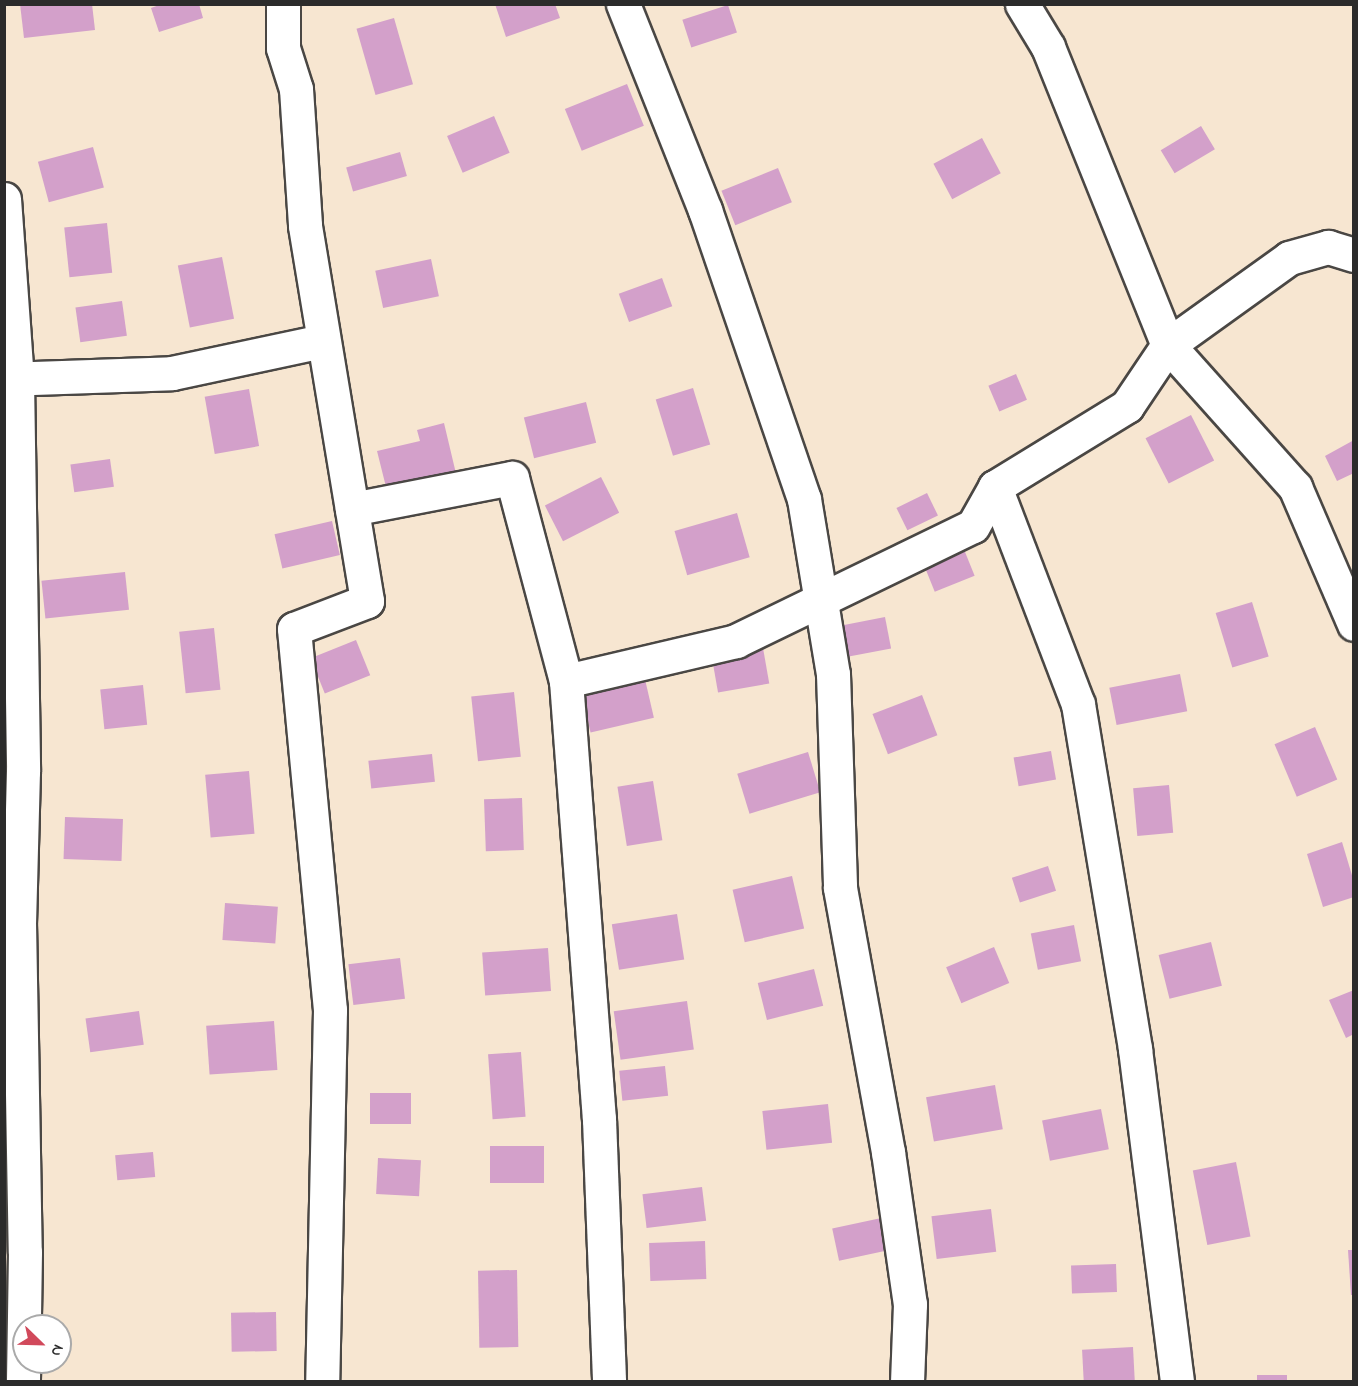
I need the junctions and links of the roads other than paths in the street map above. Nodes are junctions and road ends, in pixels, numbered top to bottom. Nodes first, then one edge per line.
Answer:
1 (284, 4) edge
2 (623, 4) edge
3 (1022, 4) edge
4 (4, 199) edge
5 (1353, 255) edge
6 (322, 341) junction
7 (1168, 345) junction
8 (11, 379) edge
9 (995, 487) junction
10 (352, 509) junction
11 (821, 598) junction
12 (1353, 624) edge
13 (566, 681) junction
14 (23, 1382) edge
15 (322, 1382) edge
16 (609, 1382) edge
17 (907, 1382) edge
18 (1177, 1382) edge

1 - 6 street
2 - 11 street
3 - 7 street
4 - 8 street
5 - 7 street
6 - 8 street
6 - 10 street
7 - 9 street
7 - 12 street
8 - 14 street
9 - 11 street
9 - 18 street
10 - 13 street
10 - 15 street
11 - 13 street
11 - 17 street
13 - 16 street

